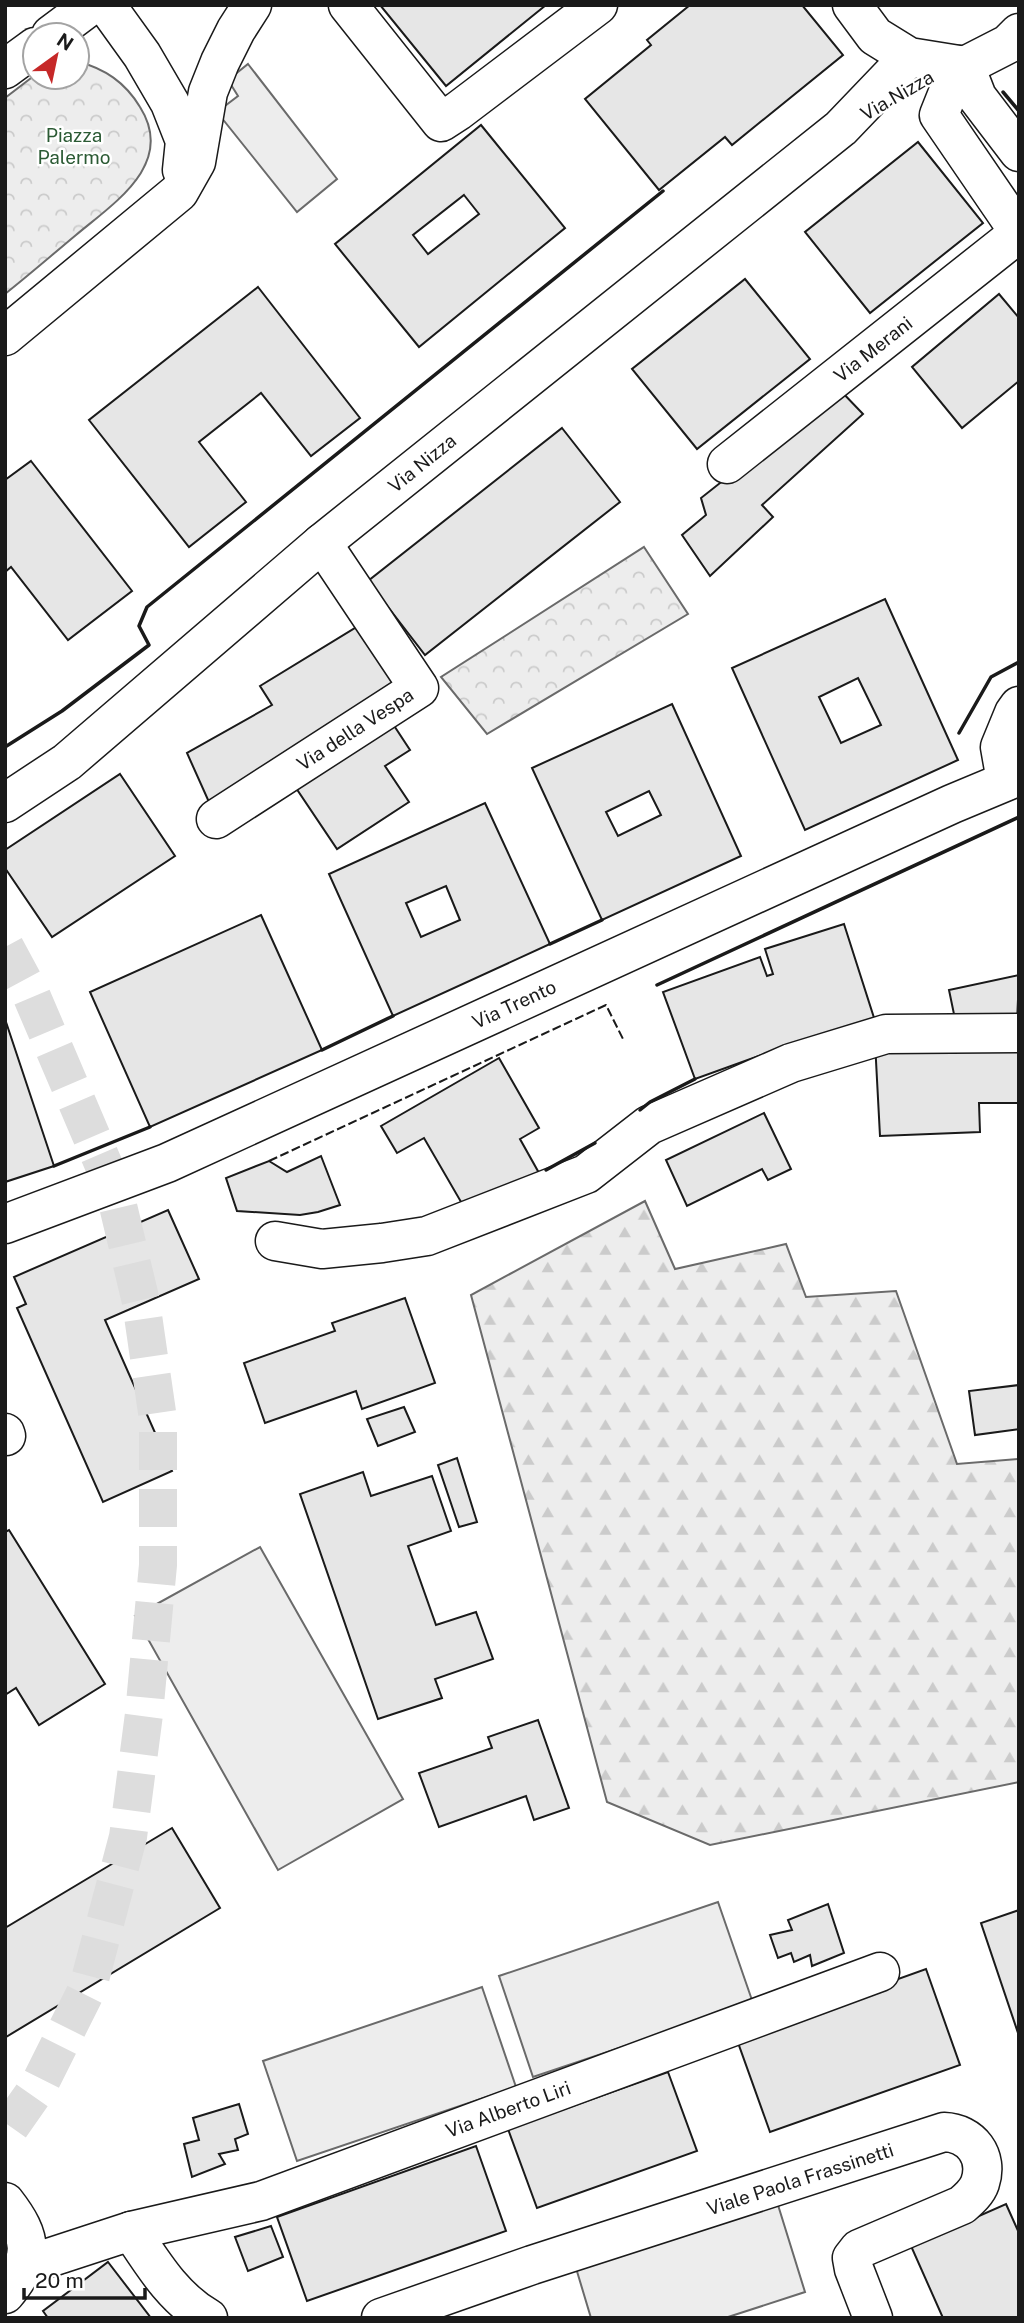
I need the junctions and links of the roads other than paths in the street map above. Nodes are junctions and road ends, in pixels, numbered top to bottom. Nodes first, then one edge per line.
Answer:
1 (91, 5) edge
2 (106, 5) edge
3 (252, 5) edge
4 (348, 5) edge
5 (598, 5) edge
6 (852, 5) edge
7 (70, 21) edge
8 (1019, 33) edge
9 (21, 57) edge
10 (909, 57) junction
11 (959, 65) junction
12 (5, 69) edge
13 (841, 128) junction
14 (1019, 152) edge
15 (179, 192) junction
16 (1019, 232) edge
17 (5, 336) edge
18 (727, 464) dead end
19 (321, 544) junction
20 (1019, 706) edge
21 (1012, 778) edge
22 (5, 803) edge
23 (216, 819) dead end
24 (1019, 1033) edge
25 (5, 1224) edge
26 (275, 1241) dead end
27 (880, 1972) dead end
28 (5, 2202) edge
29 (131, 2231) junction
30 (15, 2280) edge
31 (208, 2318) edge
32 (381, 2318) edge
33 (873, 2318) edge

1 - 7 street
2 - 15 street
3 - 15 street
4 - 5 street
6 - 10 street
8 - 11 street, Via Nizza
9 - 12 street
10 - 11 street
10 - 13 street, Via Nizza
11 - 13 street, Via Nizza
11 - 14 street
11 - 16 street, Via Merani
13 - 19 street, Via Nizza
15 - 17 street
16 - 18 street, Via Merani
19 - 22 street, Via Nizza
19 - 23 street, Via della Vespa
20 - 21 street
21 - 25 street, Via Trento
24 - 26 street
27 - 29 street, Via Alberto Liri
28 - 30 street
29 - 30 street
29 - 31 street
32 - 33 street, Viale Paola Frassinetti

